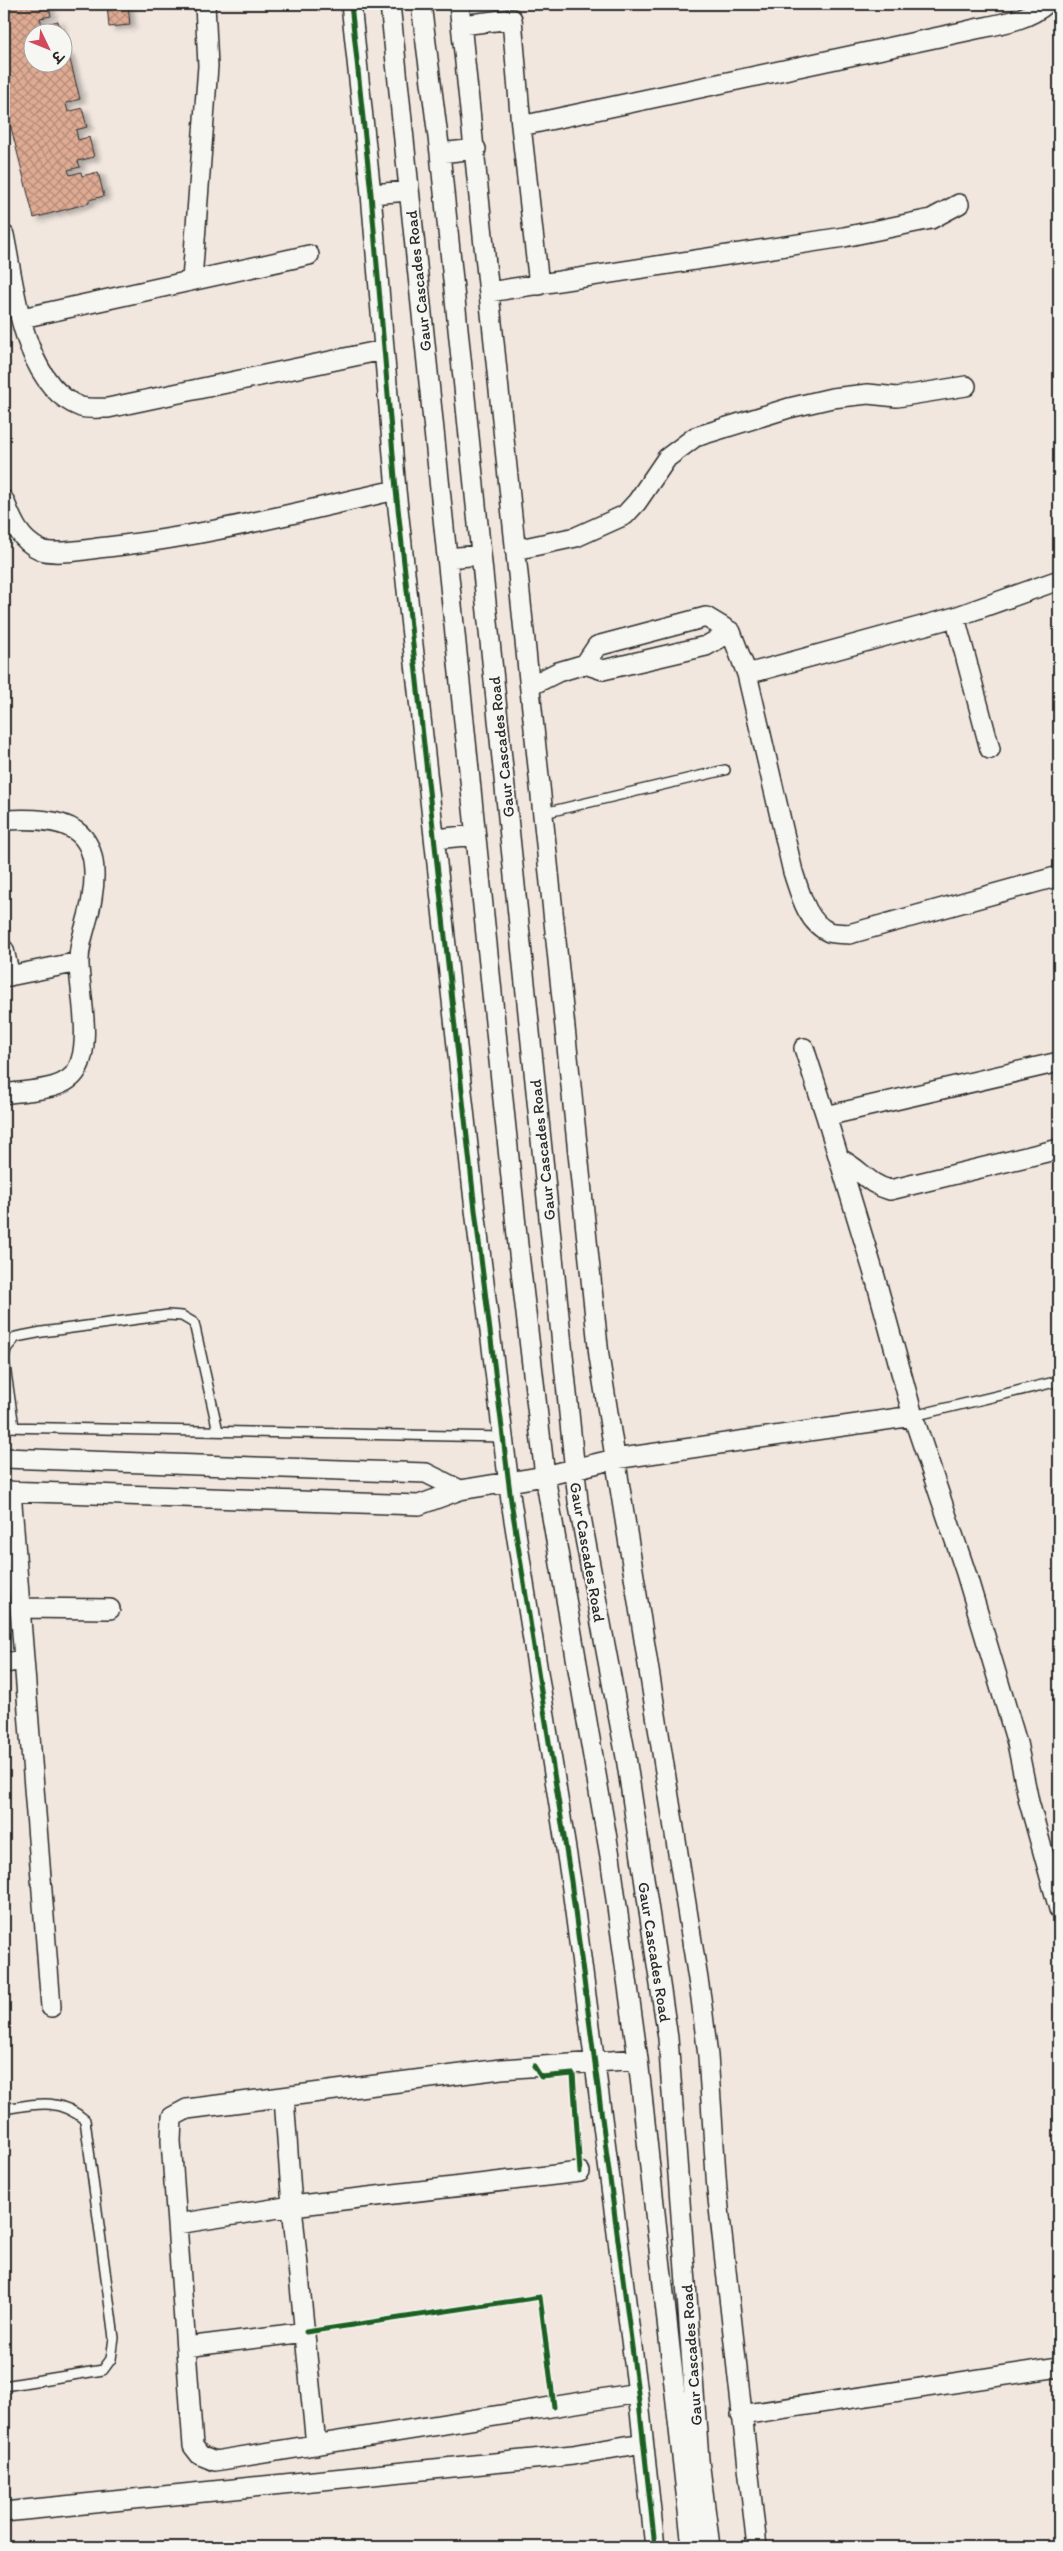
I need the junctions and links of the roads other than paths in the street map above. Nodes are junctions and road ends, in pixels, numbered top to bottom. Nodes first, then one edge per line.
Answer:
1 (206, 4) edge
2 (351, 4) edge
3 (390, 4) edge
4 (421, 4) edge
5 (459, 4) edge
6 (1046, 4) edge
7 (461, 25) junction
8 (521, 126) junction
9 (476, 149) junction
10 (440, 153) junction
11 (409, 191) junction
12 (372, 194) junction
13 (959, 204) dead end
14 (4, 235) edge
15 (310, 255) dead end
16 (192, 280) junction
17 (539, 285) junction
18 (490, 292) junction
19 (22, 318) junction
20 (383, 350) junction
21 (966, 386) dead end
22 (396, 490) junction
23 (4, 500) edge
24 (9, 524) edge
25 (515, 550) junction
26 (481, 555) junction
27 (446, 558) junction
28 (1059, 580) edge
29 (955, 617) junction
30 (731, 632) junction
31 (585, 664) junction
32 (747, 674) junction
33 (530, 686) junction
34 (990, 749) dead end
35 (725, 770) dead end
36 (544, 813) junction
37 (4, 820) edge
38 (475, 835) junction
39 (435, 839) junction
40 (1059, 876) edge
41 (4, 950) edge
42 (79, 962) junction
43 (7, 976) edge
44 (804, 1048) dead end
45 (1059, 1062) edge
46 (4, 1094) edge
47 (826, 1116) junction
48 (1059, 1149) edge
49 (840, 1158) junction
50 (1059, 1381) edge
51 (913, 1416) junction
52 (4, 1427) edge
53 (14, 1427) junction
54 (218, 1431) junction
55 (503, 1437) junction
56 (4, 1458) edge
57 (615, 1459) junction
58 (574, 1468) junction
59 (545, 1476) junction
60 (508, 1483) junction
61 (460, 1490) junction
62 (7, 1491) edge
63 (20, 1608) junction
64 (110, 1609) dead end
65 (24, 1660) junction
66 (4, 1664) edge
67 (1059, 1909) edge
68 (51, 2007) dead end
69 (638, 2059) junction
70 (595, 2061) junction
71 (284, 2098) junction
72 (4, 2109) edge
73 (580, 2172) dead end
74 (292, 2206) junction
75 (177, 2224) junction
76 (306, 2332) junction
77 (186, 2347) junction
78 (1059, 2367) edge
79 (4, 2386) edge
80 (638, 2394) junction
81 (741, 2415) junction
82 (643, 2444) junction
83 (316, 2446) junction
84 (4, 2512) edge
85 (655, 2547) edge
86 (692, 2547) edge
87 (710, 2547) edge
88 (757, 2547) edge

1 - 16 street
2 - 12 street
3 - 11 street, Gaur Cascades Road
4 - 10 street, Gaur Cascades Road
5 - 7 street
6 - 8 street
7 - 8 street
7 - 9 street
8 - 17 street
9 - 10 street
9 - 18 street
10 - 26 street, Gaur Cascades Road
11 - 12 street
11 - 27 street, Gaur Cascades Road
12 - 20 street
13 - 17 street
14 - 19 street
15 - 16 street
16 - 19 street
17 - 18 street
18 - 25 street
19 - 20 street
20 - 22 street
21 - 25 street
22 - 24 street
22 - 39 street
23 - 24 street
25 - 33 street
26 - 27 street
26 - 58 street, Gaur Cascades Road
27 - 38 street, Gaur Cascades Road
28 - 29 street
29 - 32 street
29 - 34 street
30 - 31 street
30 - 31 street
30 - 32 street
31 - 33 street
32 - 40 street
33 - 36 street
35 - 36 lane
36 - 57 street
37 - 42 street
38 - 39 street
38 - 59 street, Gaur Cascades Road
39 - 55 street
41 - 43 street
42 - 43 street
42 - 46 street
44 - 47 street
45 - 47 street
47 - 49 street
48 - 49 street
49 - 51 street
50 - 51 lane
51 - 57 street
51 - 67 street
52 - 53 lane
53 - 54 lane
53 - 54 lane
54 - 55 lane
55 - 60 street
56 - 61 street
57 - 58 street
57 - 81 street
58 - 59 street
58 - 87 street, Gaur Cascades Road
59 - 60 street
59 - 69 street, Gaur Cascades Road
60 - 61 street
60 - 70 street
61 - 62 street
62 - 63 street
63 - 64 street
63 - 65 street
65 - 66 street
65 - 68 street
69 - 70 street
69 - 86 street, Gaur Cascades Road
70 - 71 street
70 - 80 street
71 - 74 street
71 - 75 street
72 - 79 lane
73 - 74 street
74 - 75 street
74 - 76 street
75 - 77 street
76 - 77 street
76 - 83 street
77 - 83 street
78 - 81 street
80 - 82 street
80 - 83 street
81 - 88 street
82 - 84 street
82 - 85 street

